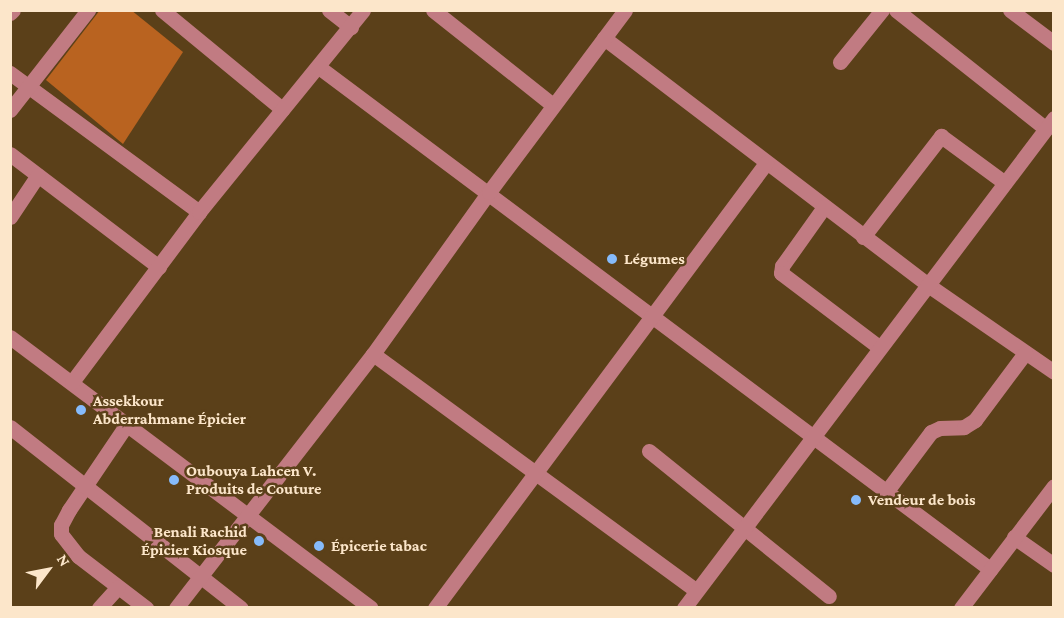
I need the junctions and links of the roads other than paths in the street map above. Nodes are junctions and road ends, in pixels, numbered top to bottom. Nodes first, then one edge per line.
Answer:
1 (88, 10) edge
2 (329, 10) edge
3 (363, 10) edge
4 (433, 10) edge
5 (625, 10) edge
6 (882, 10) edge
7 (896, 10) edge
8 (1010, 10) edge
9 (162, 11) edge
10 (351, 27) junction
11 (604, 38) junction
12 (1053, 43) edge
13 (840, 62) dead end
14 (320, 68) junction
15 (10, 74) edge
16 (29, 87) junction
17 (554, 105) junction
18 (282, 109) junction
19 (10, 110) edge
20 (1050, 123) edge
21 (10, 154) edge
22 (766, 163) junction
23 (38, 175) junction
24 (1005, 183) junction
25 (489, 192) junction
26 (824, 207) junction
27 (199, 212) junction
28 (10, 217) edge
29 (863, 237) junction
30 (159, 267) junction
31 (928, 285) junction
32 (653, 316) junction
33 (10, 337) edge
34 (880, 348) junction
35 (1025, 353) junction
36 (373, 354) junction
37 (1053, 372) edge
38 (72, 382) junction
39 (127, 424) junction
40 (10, 427) edge
41 (812, 438) junction
42 (650, 451) dead end
43 (535, 472) junction
44 (89, 486) junction
45 (1053, 486) edge
46 (886, 492) junction
47 (246, 514) junction
48 (744, 527) junction
49 (1014, 537) junction
50 (1053, 566) edge
51 (990, 569) junction
52 (199, 576) junction
53 (118, 587) junction
54 (829, 596) dead end
55 (690, 599) edge
56 (99, 608) edge
57 (146, 608) edge
58 (176, 608) edge
59 (241, 608) edge
60 (371, 608) edge
61 (435, 608) edge
62 (704, 608) edge
63 (961, 608) edge

1 - 16 street
2 - 10 street
3 - 10 street
4 - 17 street
5 - 11 street
6 - 13 street
7 - 20 street
8 - 12 street
9 - 18 street
10 - 14 street
11 - 17 street
11 - 22 street
14 - 18 street
14 - 25 street
15 - 16 street
16 - 19 street
16 - 27 street
17 - 25 street
18 - 27 street
20 - 24 street
21 - 23 street
22 - 26 street
22 - 32 street
23 - 28 street
23 - 30 street
24 - 29 street
24 - 31 street
25 - 32 street
25 - 36 street
26 - 29 street
26 - 34 street
27 - 30 street
29 - 31 street
30 - 38 street
31 - 34 street
31 - 35 street
32 - 41 street
32 - 43 street
33 - 38 street
34 - 41 street
35 - 37 street
35 - 46 street
36 - 43 street
36 - 47 street
38 - 39 street
39 - 44 street
39 - 47 street
40 - 44 street
41 - 46 street
41 - 48 street
42 - 48 street
43 - 55 street
43 - 61 street
44 - 52 street
44 - 53 street
45 - 49 street
46 - 51 street
47 - 52 street
47 - 60 street
48 - 54 street
48 - 55 street
49 - 50 street
49 - 51 street
51 - 63 street
52 - 58 street
52 - 59 street
53 - 56 street
53 - 57 street
55 - 62 street

